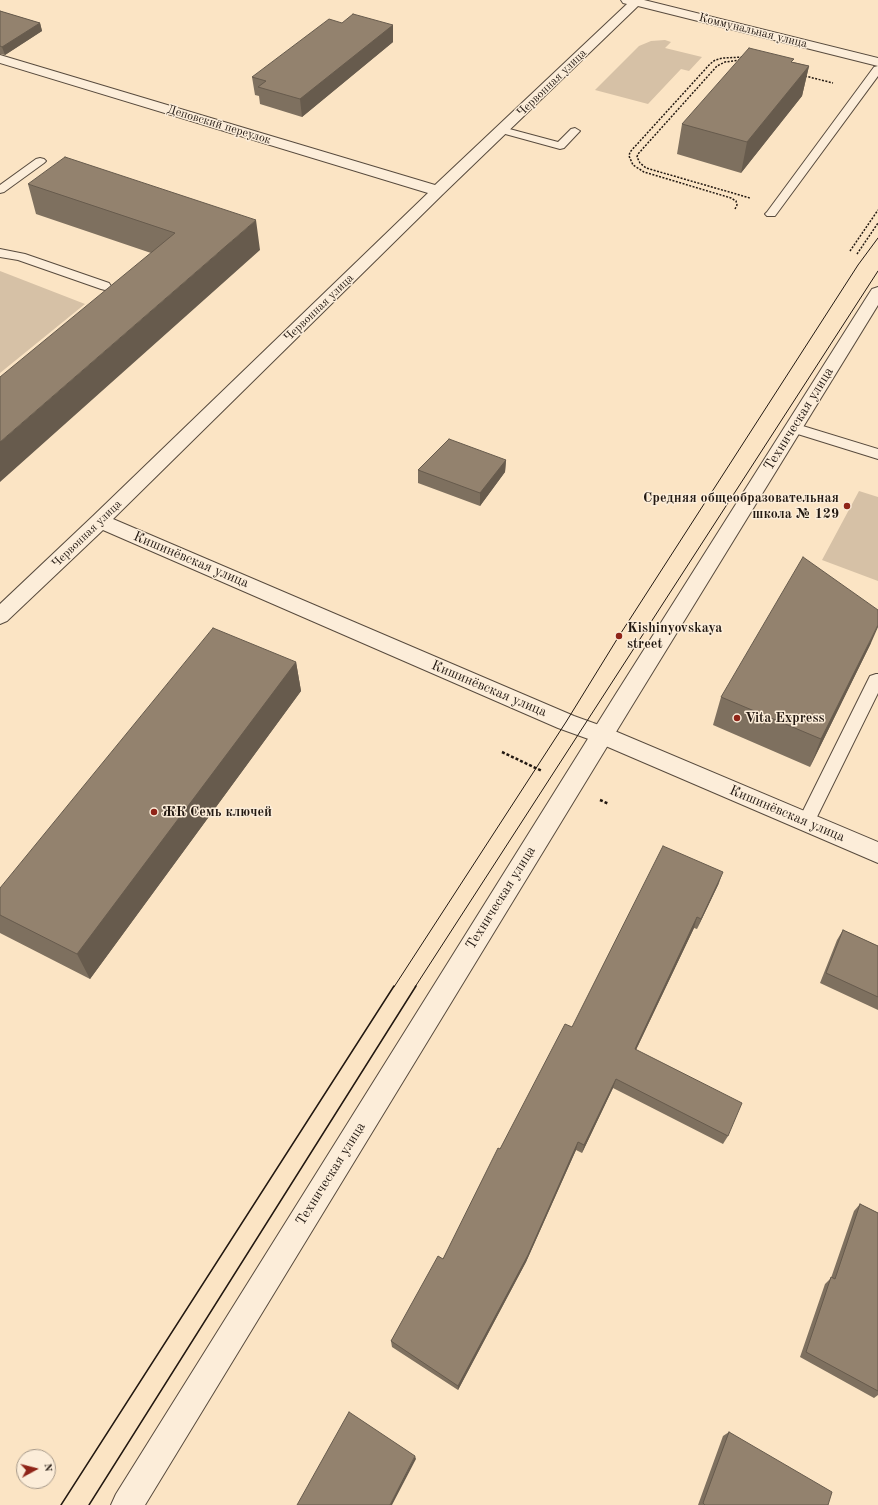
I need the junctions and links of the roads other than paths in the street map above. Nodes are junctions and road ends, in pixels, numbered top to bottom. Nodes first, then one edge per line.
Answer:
1 (634, 1) edge
2 (0, 59) edge
3 (878, 62) edge
4 (878, 69) edge
5 (502, 130) junction
6 (575, 131) dead end
7 (40, 161) dead end
8 (0, 190) edge
9 (438, 191) junction
10 (771, 214) dead end
11 (0, 253) edge
12 (105, 286) dead end
13 (878, 292) edge
14 (793, 428) junction
15 (877, 453) edge
16 (100, 521) junction
17 (0, 616) edge
18 (878, 681) edge
19 (602, 735) junction
20 (806, 822) junction
21 (878, 853) edge
22 (127, 1505) edge

1 - 3 street, Коммунальная улица
1 - 5 street, Червонная улица
2 - 9 street, Деповский переулок
4 - 10 lane
5 - 6 lane
5 - 9 street, Червонная улица
7 - 8 lane
9 - 16 street, Червонная улица
11 - 12 lane
13 - 14 street, Техническая улица
14 - 15 lane
14 - 19 street, Техническая улица
16 - 17 street, Червонная улица
16 - 19 street, Кишинёвская улица
18 - 20 lane
19 - 20 street, Кишинёвская улица
19 - 22 street, Техническая улица
20 - 21 street, Кишинёвская улица

